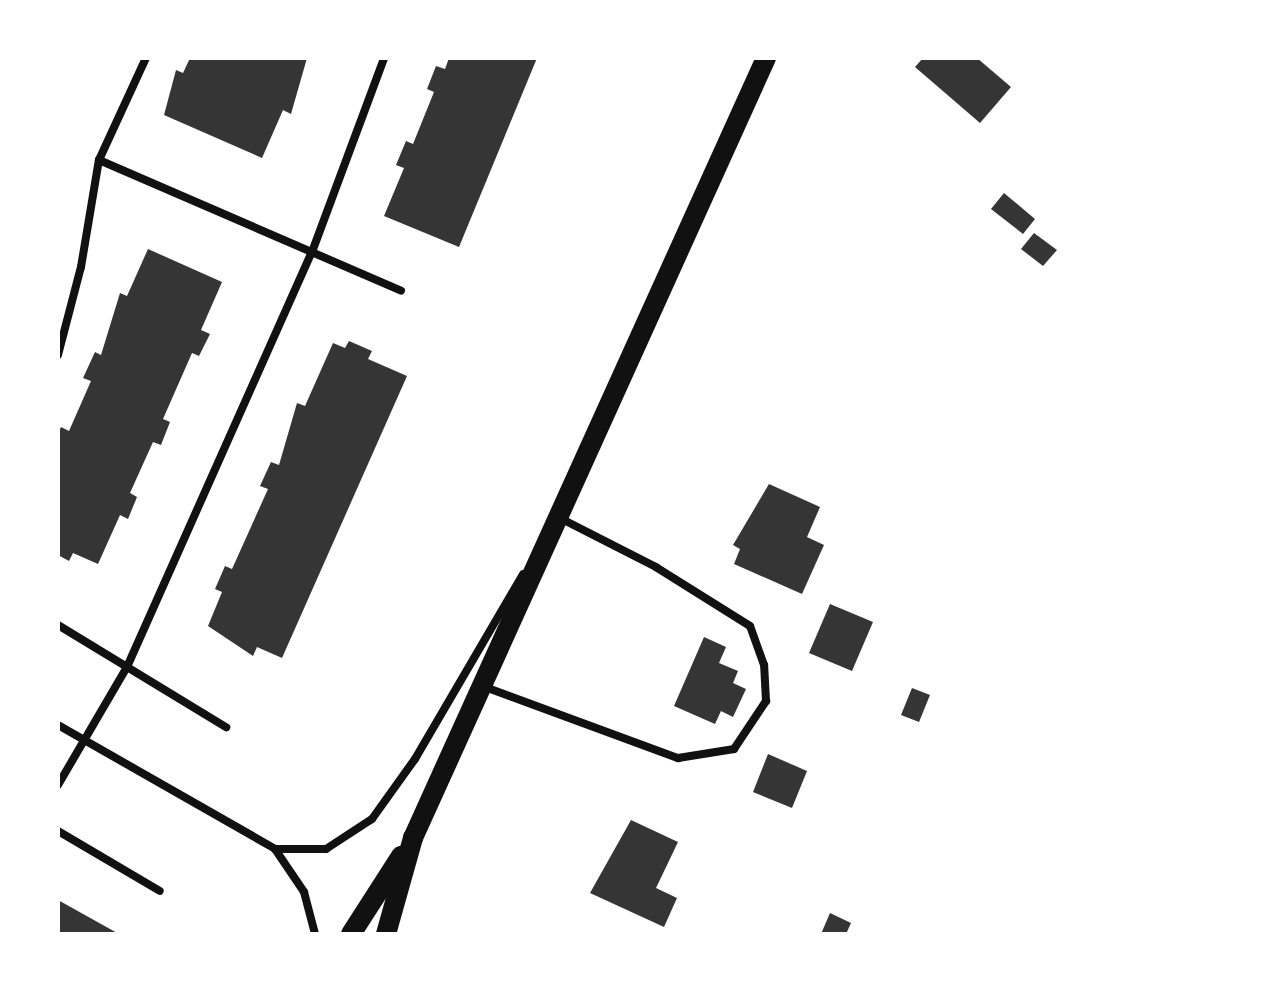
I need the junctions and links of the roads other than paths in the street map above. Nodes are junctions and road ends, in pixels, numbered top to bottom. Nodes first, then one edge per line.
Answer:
1 (146, 58) edge
2 (384, 58) edge
3 (766, 58) edge
4 (99, 160) junction
5 (312, 252) junction
6 (401, 290) dead end
7 (58, 355) edge
8 (558, 517) junction
9 (58, 625) edge
10 (127, 666) junction
11 (482, 685) junction
12 (58, 725) edge
13 (226, 726) dead end
14 (85, 740) junction
15 (58, 785) edge
16 (58, 831) edge
17 (413, 838) junction
18 (275, 849) junction
19 (160, 891) dead end
20 (315, 934) edge
21 (351, 934) edge
22 (386, 934) edge

1 - 4 lane
2 - 5 lane
3 - 8 main road
4 - 5 lane
4 - 7 lane
5 - 6 lane
5 - 10 lane
8 - 11 main road
8 - 11 lane
8 - 18 lane
9 - 10 lane
10 - 13 lane
10 - 14 lane
11 - 17 main road
12 - 14 lane
14 - 15 lane
14 - 18 lane
16 - 19 lane
17 - 21 main road
17 - 22 main road
18 - 20 lane

